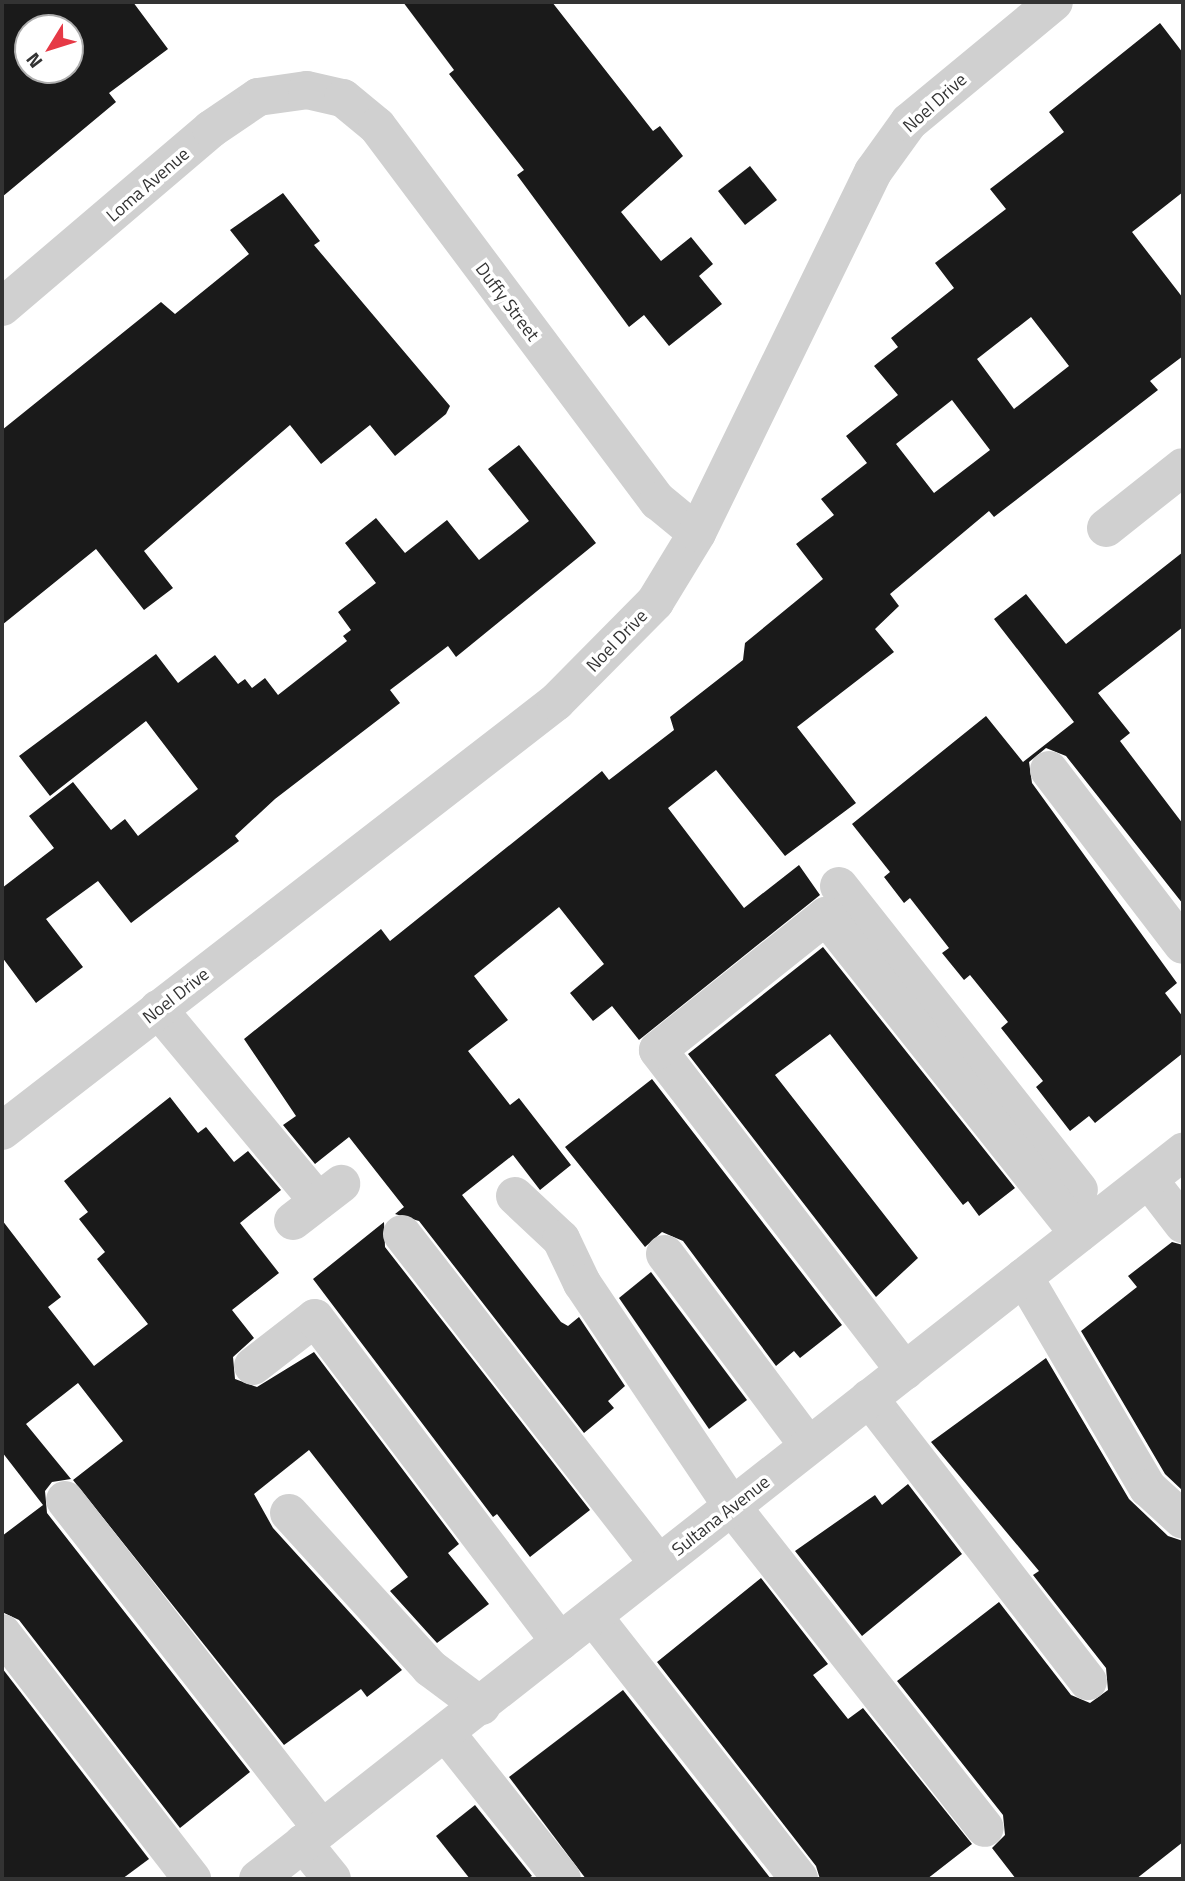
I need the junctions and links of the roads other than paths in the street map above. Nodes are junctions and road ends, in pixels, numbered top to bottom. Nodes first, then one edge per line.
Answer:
1 (1054, 2) edge
2 (307, 90) joint
3 (2, 307) edge
4 (1183, 467) edge
5 (1106, 528) dead end
6 (698, 533) junction
7 (1049, 770) dead end
8 (839, 886) dead end
9 (1183, 945) edge
10 (158, 1009) junction
11 (2, 1131) edge
12 (1183, 1152) edge
13 (1149, 1180) junction
14 (515, 1196) dead end
15 (317, 1202) dead end
16 (1183, 1224) edge
17 (1090, 1226) junction
18 (402, 1234) dead end
19 (666, 1254) dead end
20 (1024, 1277) junction
21 (254, 1366) dead end
22 (905, 1371) junction
23 (869, 1398) junction
24 (808, 1445) junction
25 (65, 1500) dead end
26 (733, 1508) junction
27 (289, 1513) dead end
28 (1183, 1520) edge
29 (659, 1564) junction
30 (593, 1616) junction
31 (2, 1633) edge
32 (560, 1642) junction
33 (1088, 1681) dead end
34 (481, 1706) junction
35 (446, 1733) junction
36 (985, 1828) dead end
37 (313, 1836) junction
38 (191, 1879) edge
39 (258, 1879) edge
40 (332, 1879) edge
41 (562, 1879) edge
42 (799, 1879) edge

1 - 6 street, Noel Drive
2 - 3 street, Loma Avenue
2 - 6 street, Duffy Street
4 - 5 street
6 - 10 street, Noel Drive
7 - 9 street
8 - 17 street
10 - 11 street, Noel Drive
10 - 15 street
12 - 13 street, Sultana Avenue
13 - 16 street
13 - 17 street, Sultana Avenue
14 - 26 street
17 - 20 street, Sultana Avenue
17 - 22 street
18 - 29 street
19 - 24 street
20 - 22 street, Sultana Avenue
20 - 28 street
21 - 32 street
22 - 23 street, Sultana Avenue
23 - 24 street, Sultana Avenue
23 - 33 street
24 - 26 street, Sultana Avenue
25 - 37 street
26 - 29 street, Sultana Avenue
26 - 36 street
27 - 34 street
29 - 30 street, Sultana Avenue
30 - 32 street, Sultana Avenue
30 - 42 street
31 - 38 street
32 - 34 street, Sultana Avenue
34 - 35 street, Sultana Avenue
35 - 37 street, Sultana Avenue
35 - 41 street
37 - 39 street, Sultana Avenue
37 - 40 street

